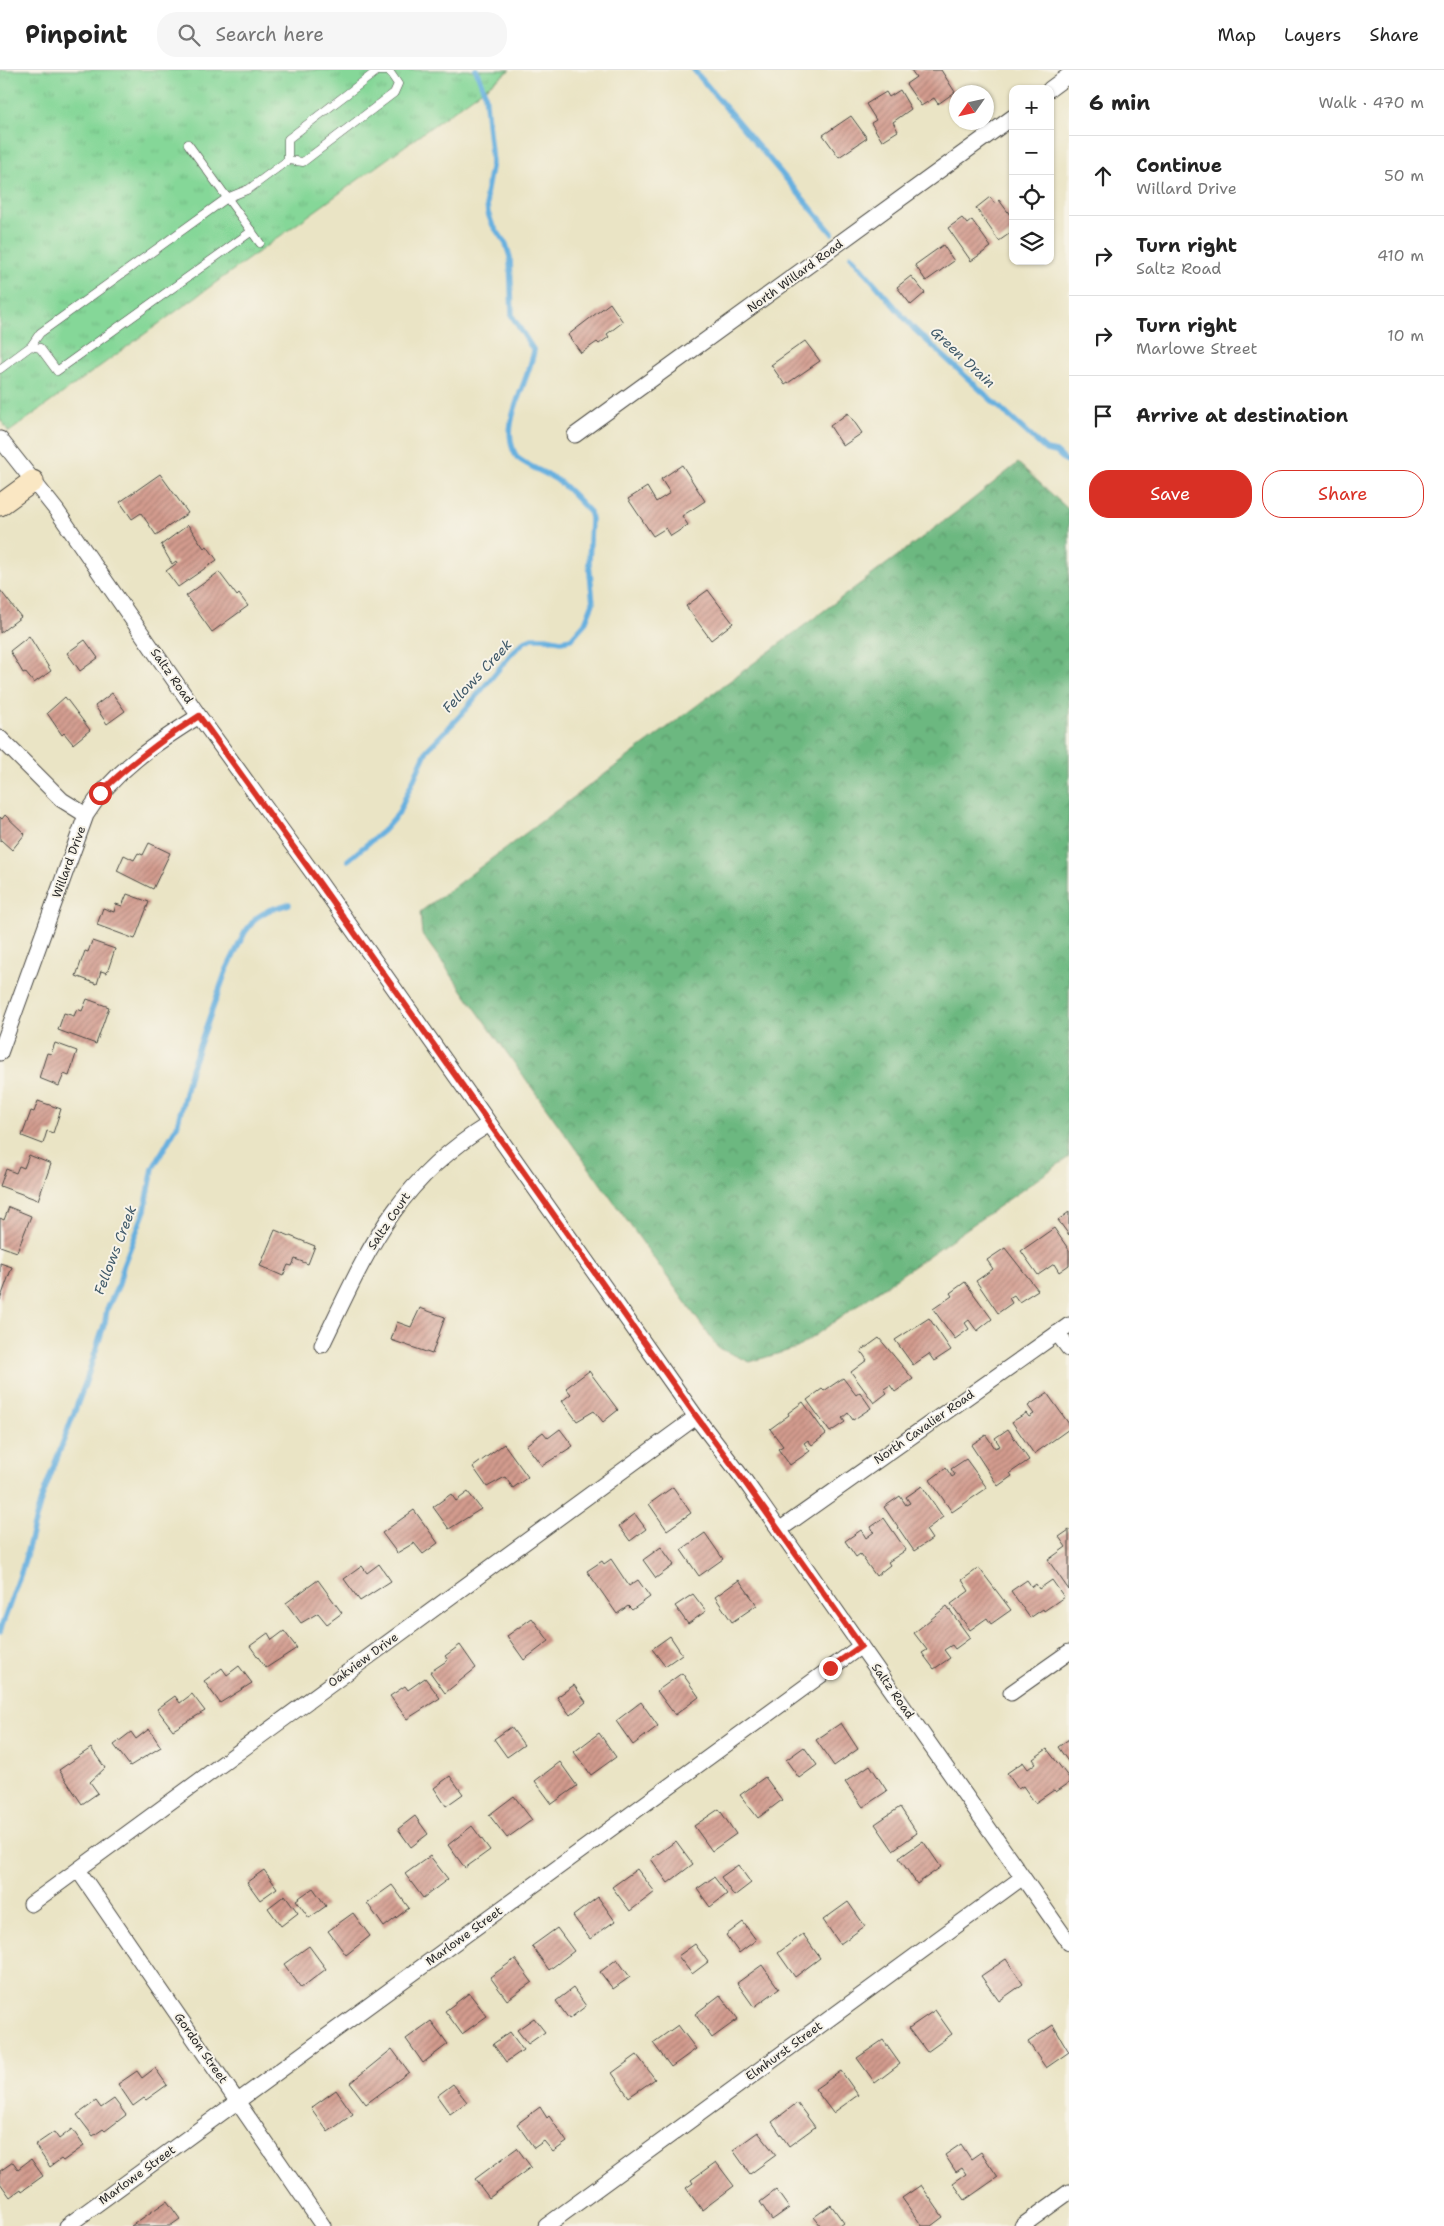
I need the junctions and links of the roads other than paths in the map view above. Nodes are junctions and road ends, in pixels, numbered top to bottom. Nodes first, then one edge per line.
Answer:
1 (1069, 75) edge
2 (1054, 86) edge
3 (1009, 120) edge
4 (188, 144) dead end
5 (288, 160) junction
6 (227, 198) junction
7 (252, 231) junction
8 (260, 243) dead end
9 (31, 346) junction
10 (0, 369) edge
11 (575, 435) dead end
12 (0, 439) edge
13 (33, 481) junction
14 (0, 505) edge
15 (199, 716) junction
16 (0, 738) edge
17 (86, 815) junction
18 (3, 1036) edge
19 (0, 1052) edge
20 (489, 1124) junction
21 (1063, 1329) edge
22 (322, 1345) dead end
23 (1069, 1349) edge
24 (696, 1416) junction
25 (779, 1530) junction
26 (861, 1646) junction
27 (1069, 1652) edge
28 (1011, 1693) dead end
29 (78, 1870) junction
30 (1023, 1877) junction
31 (31, 1904) dead end
32 (1069, 1943) edge
33 (238, 2101) junction
34 (1069, 2192) edge
35 (68, 2226) edge
36 (323, 2226) edge
37 (546, 2226) edge
38 (1022, 2226) edge

1 - 2 street
3 - 11 street, North Willard Road
4 - 6 lane
5 - 5 lane
5 - 6 lane
6 - 7 lane
6 - 9 lane
7 - 8 lane
7 - 9 lane
9 - 10 lane
12 - 13 street, Saltz Road
13 - 14 street
13 - 15 street, Saltz Road
15 - 17 street, Willard Drive
15 - 20 street, Saltz Road
16 - 17 street
17 - 18 street, Willard Drive
18 - 19 street, Willard Drive
20 - 22 street, Saltz Court
20 - 24 street, Saltz Road
21 - 23 street
21 - 25 street, North Cavalier Road
24 - 25 street, Saltz Road
24 - 29 street, Oakview Drive
25 - 26 street, Saltz Road
26 - 30 street, Saltz Road
26 - 33 street, Marlowe Street
27 - 28 street
29 - 31 street, Oakview Drive
29 - 33 street, Gordon Street
30 - 32 street, Saltz Road
30 - 37 street, Elmhurst Street
33 - 35 street, Marlowe Street
33 - 36 street, Gordon Street
34 - 38 street

